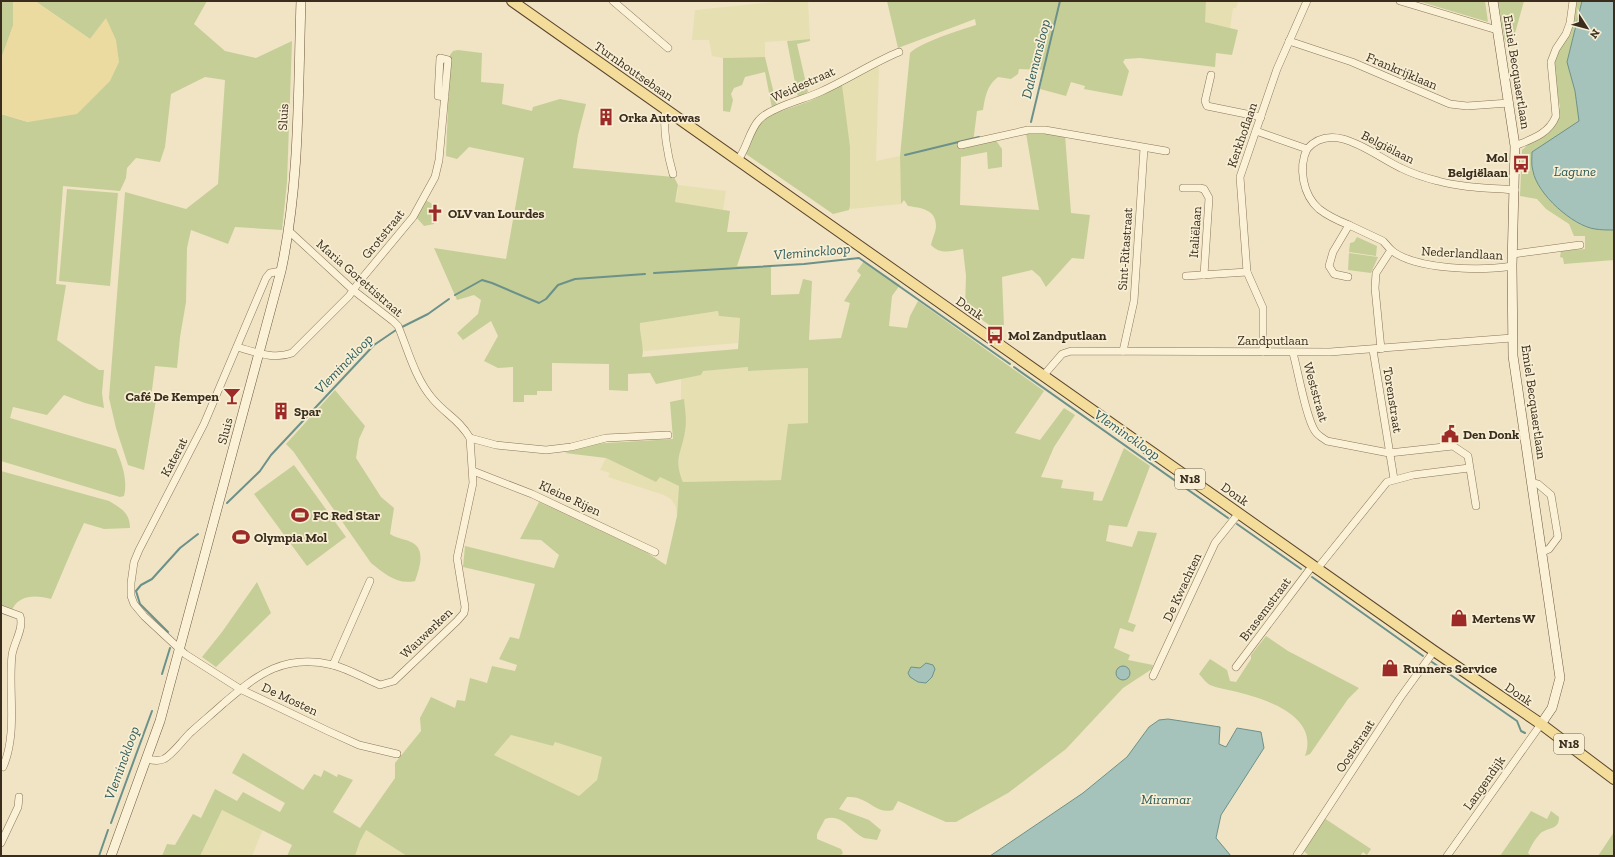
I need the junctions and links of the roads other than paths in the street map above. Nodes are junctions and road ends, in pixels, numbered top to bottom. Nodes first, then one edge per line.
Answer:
1 (301, 1) edge
2 (512, 1) edge
3 (613, 1) edge
4 (1307, 1) edge
5 (1400, 1) edge
6 (1493, 1) edge
7 (1573, 1) edge
8 (1497, 30) junction
9 (1289, 41) junction
10 (668, 48) dead end
11 (899, 52) dead end
12 (1211, 75) dead end
13 (445, 97) junction
14 (1509, 103) junction
15 (666, 110) junction
16 (1261, 117) junction
17 (1256, 130) junction
18 (961, 145) dead end
19 (1515, 146) junction
20 (1144, 148) junction
21 (1307, 149) junction
22 (1166, 151) dead end
23 (738, 160) junction
24 (673, 174) dead end
25 (1184, 188) dead end
26 (1515, 190) junction
27 (1349, 226) junction
28 (289, 231) junction
29 (839, 232) joint
30 (1580, 245) dead end
31 (1390, 250) junction
32 (1513, 254) junction
33 (1512, 266) junction
34 (281, 271) junction
35 (1247, 272) junction
36 (1204, 275) junction
37 (1186, 276) dead end
38 (1348, 277) dead end
39 (353, 290) junction
40 (1512, 338) junction
41 (237, 347) junction
42 (1381, 349) junction
43 (1373, 350) junction
44 (1123, 351) junction
45 (1263, 352) junction
46 (260, 353) junction
47 (1293, 353) junction
48 (1043, 376) junction
49 (668, 435) dead end
50 (470, 438) junction
51 (1389, 453) junction
52 (1469, 468) junction
53 (473, 471) junction
54 (1394, 479) junction
55 (1531, 482) junction
56 (1476, 506) dead end
57 (1239, 513) junction
58 (655, 552) dead end
59 (1542, 552) junction
60 (1315, 567) junction
61 (370, 581) dead end
62 (1, 609) edge
63 (180, 649) junction
64 (1434, 651) junction
65 (333, 665) junction
66 (1236, 667) dead end
67 (1153, 676) dead end
68 (240, 689) junction
69 (1541, 724) junction
70 (397, 754) dead end
71 (146, 759) junction
72 (3, 767) dead end
73 (1614, 779) edge
74 (19, 797) dead end
75 (1, 843) edge
76 (1297, 855) dead end
77 (111, 856) edge
78 (1447, 856) edge

1 - 28 street, Sluis
2 - 15 main road, Turnhoutsebaan / N18
3 - 10 street
4 - 9 street, Kerkhoflaan
5 - 8 street
6 - 8 street, Emiel Becquaertlaan
7 - 19 street, Emiel Becquaertlaan
8 - 14 street, Emiel Becquaertlaan
9 - 14 street, Frankrijklaan
9 - 16 street, Kerkhoflaan
11 - 23 street, Weidestraat
12 - 16 street
13 - 13 street, Grotstraat
13 - 39 street, Grotstraat
14 - 19 street, Emiel Becquaertlaan
15 - 23 main road, Turnhoutsebaan / N18
15 - 24 street
16 - 17 street, Kerkhoflaan
17 - 21 street
17 - 35 street, Kerkhoflaan
18 - 20 street
19 - 26 street, Emiel Becquaertlaan
20 - 22 street
20 - 44 street, Sint-Ritastraat
21 - 26 street, Belgiëlaan
21 - 27 street, Nederlandlaan
23 - 29 main road, Turnhoutsebaan / N18
25 - 36 street, Italiëlaan
26 - 32 street, Emiel Becquaertlaan
27 - 31 street, Nederlandlaan
27 - 38 street
28 - 34 street, Sluis
28 - 39 street, Maria Gorettistraat
29 - 48 main road, Donk / N18
30 - 32 street
31 - 33 street, Nederlandlaan
31 - 42 street
32 - 33 street, Emiel Becquaertlaan
33 - 40 street, Emiel Becquaertlaan
34 - 41 street, Katerat
34 - 46 street, Sluis
35 - 36 street, Italiëlaan
35 - 45 street, Kerkhoflaan
36 - 37 street, Italiëlaan
39 - 46 street, Grotstraat
39 - 50 street, Maria Gorettistraat
40 - 42 street, Zandputlaan
40 - 55 street, Emiel Becquaertlaan
41 - 46 street, Grotstraat
41 - 63 street, Katerat
42 - 43 street, Zandputlaan
43 - 47 street, Zandputlaan
43 - 51 street, Torenstraat
44 - 45 street, Zandputlaan
44 - 48 street, Zandputlaan
45 - 47 street, Zandputlaan
46 - 63 street, Sluis
47 - 51 street, Weststraat
48 - 57 main road, Donk / N18
49 - 50 street
50 - 53 street, Wauwerken
51 - 52 street, Weststraat
51 - 54 street, Torenstraat
52 - 54 street
52 - 56 street
53 - 58 street, Kleine Rijen
53 - 65 street, Wauwerken
54 - 60 street, Brasemstraat
55 - 59 street, Emiel Becquaertlaan
55 - 59 street
57 - 60 main road, Donk / N18
57 - 67 street, De Kwachten
59 - 69 street, Emiel Becquaertlaan
60 - 64 main road, Donk / N18
60 - 66 street, Brasemstraat
61 - 65 street
62 - 72 street
63 - 68 street, De Mosten
63 - 71 street, Sluis
64 - 69 main road, Donk / N18
64 - 76 street, Ooststraat
65 - 68 street, Wauwerken
68 - 70 street, De Mosten
68 - 71 street, Wauwerken
69 - 73 main road, Donk / N18
69 - 78 street, Langendijk
71 - 77 street, Sluis
74 - 75 street

